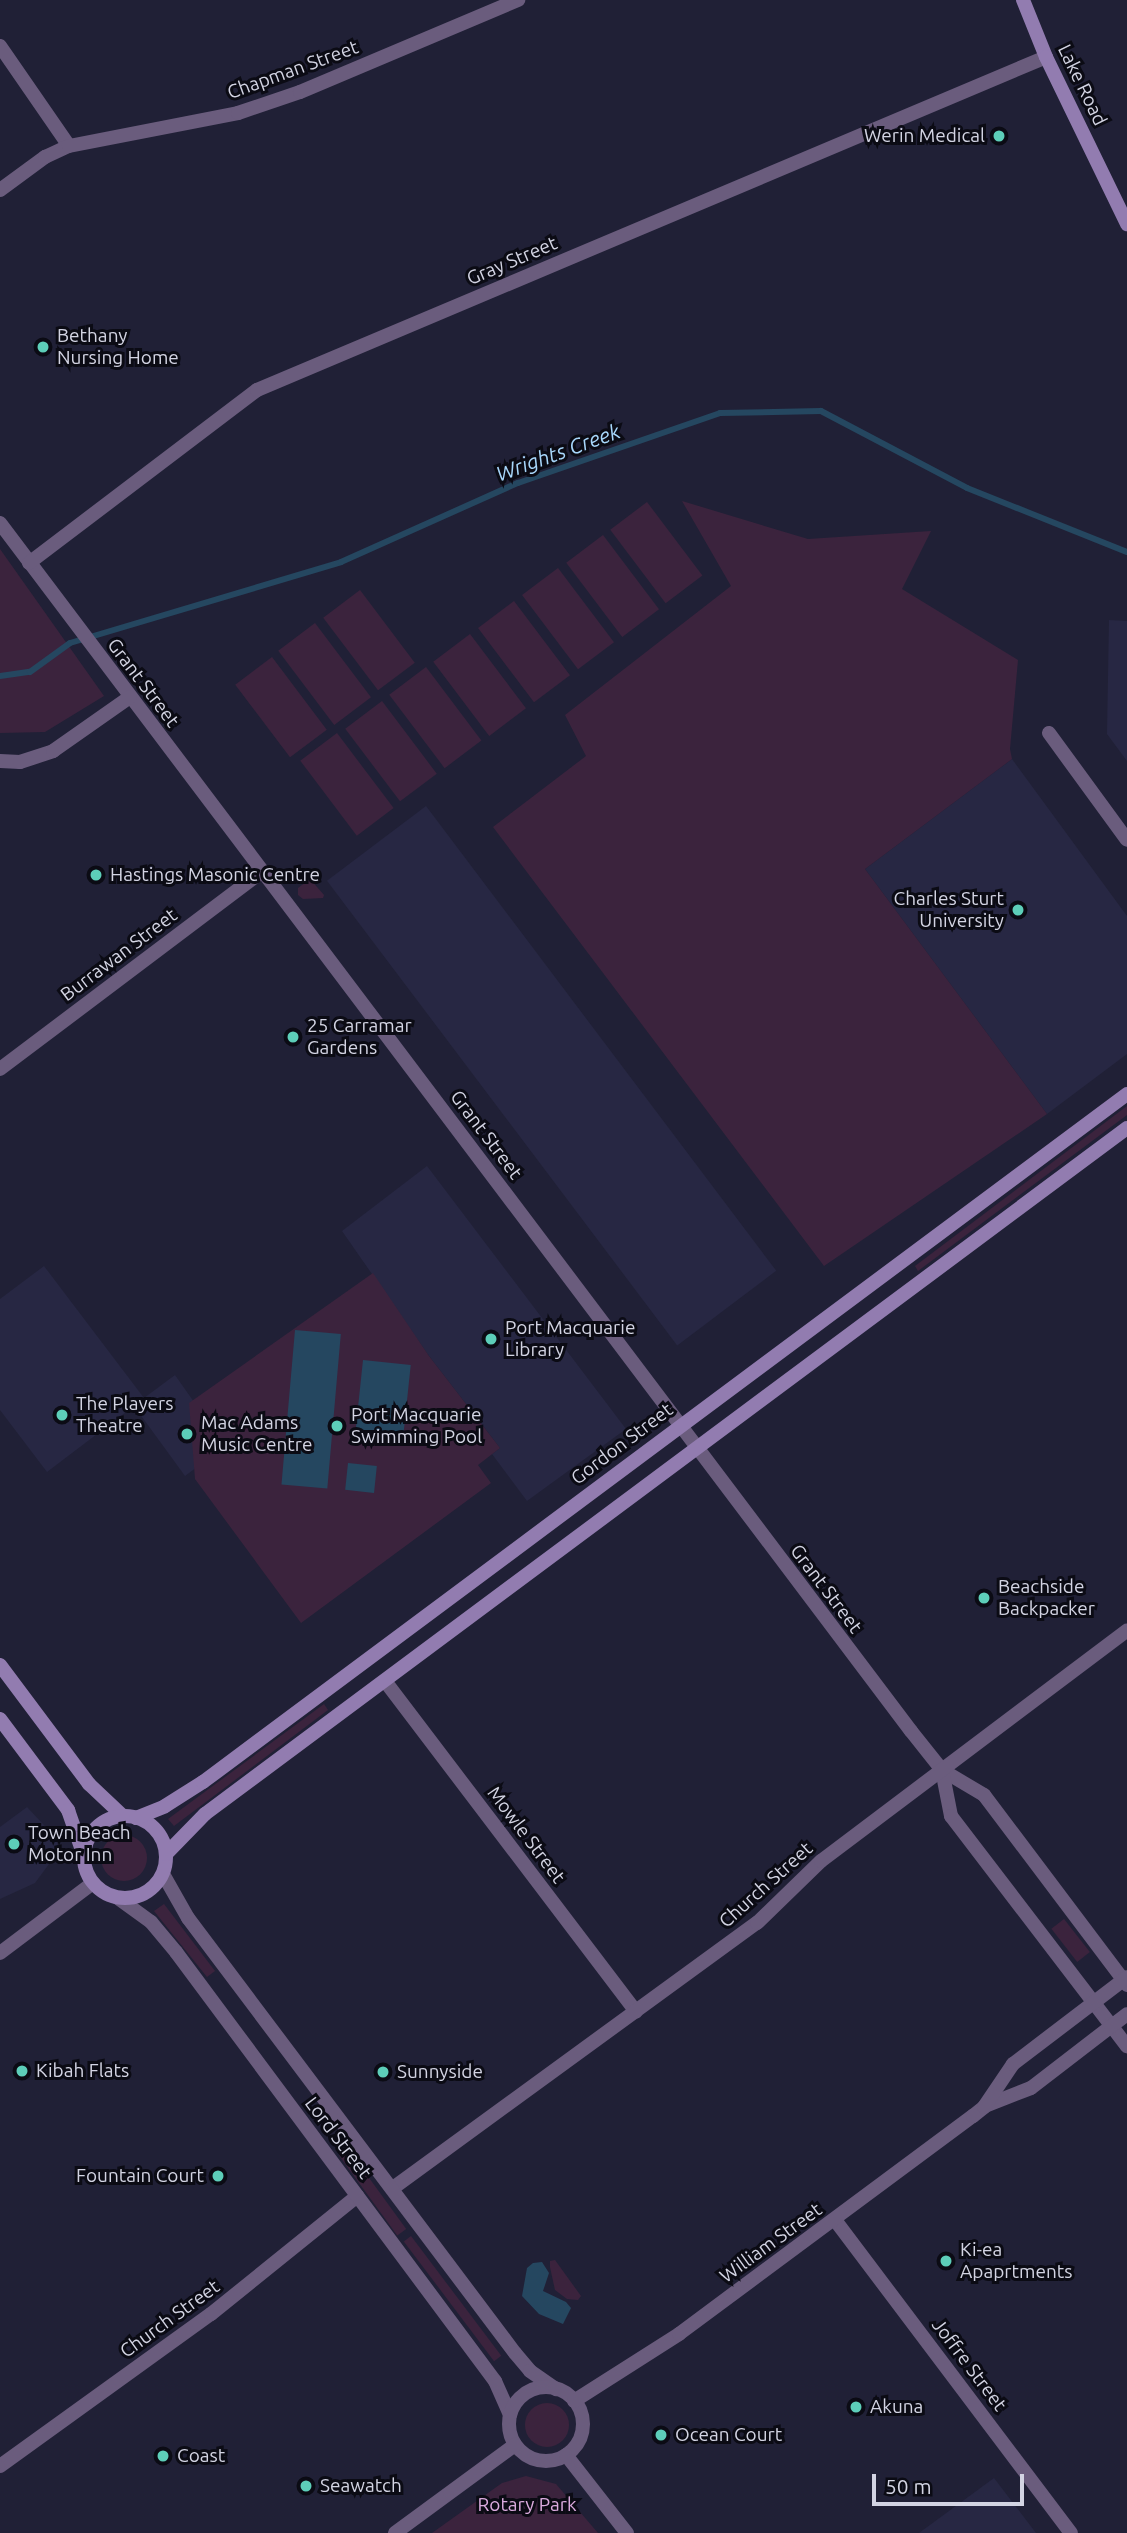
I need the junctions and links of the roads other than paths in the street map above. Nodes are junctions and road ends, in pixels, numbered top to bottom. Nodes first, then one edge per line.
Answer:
1 (519, 0) edge
2 (1023, 0) edge
3 (0, 46) edge
4 (1046, 57) junction
5 (69, 146) junction
6 (0, 190) edge
7 (1127, 224) edge
8 (0, 523) edge
9 (29, 563) junction
10 (130, 697) junction
11 (1049, 733) dead end
12 (0, 761) edge
13 (1127, 840) edge
14 (261, 872) junction
15 (0, 1069) edge
16 (1127, 1094) edge
17 (1127, 1128) edge
18 (678, 1425) junction
19 (698, 1450) junction
20 (1127, 1630) edge
21 (0, 1665) edge
22 (385, 1681) junction
23 (0, 1719) edge
24 (942, 1770) junction
25 (130, 1817) junction
26 (166, 1854) junction
27 (84, 1857) junction
28 (163, 1874) junction
29 (93, 1883) junction
30 (118, 1898) junction
31 (0, 1953) edge
32 (1126, 1980) edge
33 (1093, 2002) junction
34 (636, 2012) junction
35 (1127, 2014) edge
36 (1112, 2025) junction
37 (1127, 2046) edge
38 (984, 2107) junction
39 (393, 2188) junction
40 (357, 2196) junction
41 (835, 2220) junction
42 (556, 2389) junction
43 (574, 2401) junction
44 (510, 2415) junction
45 (515, 2445) junction
46 (566, 2455) junction
47 (0, 2466) edge
48 (396, 2533) edge
49 (627, 2533) edge
50 (1072, 2533) edge

1 - 5 street, Chapman Street
2 - 4 main road, Lake Road
3 - 5 street
4 - 7 main road, Lake Road
4 - 9 street, Gray Street
5 - 6 street, Chapman Street
8 - 9 street, Grant Street
9 - 10 street, Grant Street
10 - 12 street
10 - 14 street, Grant Street
11 - 13 street
14 - 15 street, Burrawan Street
14 - 18 street, Grant Street
16 - 18 main road, Gordon Street
17 - 19 main road
18 - 19 street, Grant Street
18 - 25 main road, Gordon Street
19 - 22 main road
19 - 24 street, Grant Street
20 - 24 street, Church Street
21 - 25 main road
22 - 26 main road
22 - 34 street, Mowle Street
23 - 27 main road
24 - 32 street, Grant Street
24 - 33 street, Grant Street
24 - 34 street, Church Street
25 - 26 main road
25 - 27 main road
26 - 28 main road
27 - 29 main road
28 - 30 main road
28 - 39 street, Lord Street
29 - 30 main road
29 - 31 street
30 - 40 street, Lord Street
32 - 33 street, William Street
33 - 36 street, Grant Street
33 - 38 street, William Street
34 - 39 street, Church Street
35 - 36 street, William Street
36 - 37 street, Grant Street
36 - 38 street, William Street
38 - 41 street, William Street
39 - 42 street, Lord Street
40 - 44 street, Lord Street
40 - 47 street, Church Street
41 - 43 street, William Street
41 - 50 street, Joffre Street
42 - 43 street, Lord Street
42 - 44 street
43 - 46 street
44 - 45 street, Lord Street
45 - 46 street
45 - 48 street
46 - 49 street

